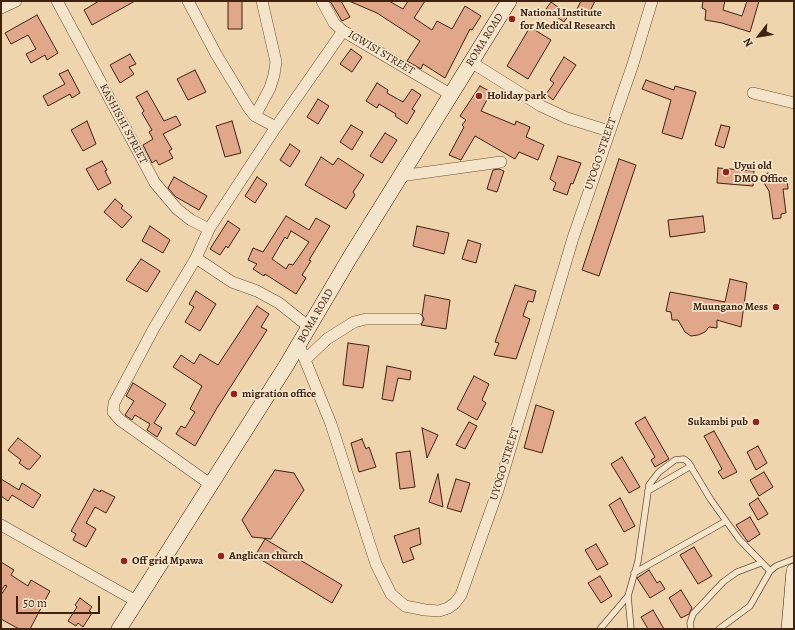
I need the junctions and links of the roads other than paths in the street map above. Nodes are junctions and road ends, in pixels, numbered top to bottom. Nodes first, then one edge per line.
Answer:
1 (16, 1) edge
2 (57, 1) edge
3 (188, 1) edge
4 (262, 1) edge
5 (322, 1) edge
6 (509, 1) edge
7 (652, 1) edge
8 (1, 8) edge
9 (343, 31) junction
10 (470, 62) junction
11 (753, 93) dead end
12 (450, 94) junction
13 (794, 103) edge
14 (255, 116) junction
15 (276, 127) junction
16 (609, 131) junction
17 (501, 162) dead end
18 (400, 176) junction
19 (209, 229) junction
20 (196, 258) junction
21 (417, 319) dead end
22 (309, 327) junction
23 (299, 345) junction
24 (306, 359) junction
25 (691, 466) junction
26 (210, 484) junction
27 (648, 491) junction
28 (726, 521) junction
29 (1, 525) edge
30 (794, 559) edge
31 (761, 563) junction
32 (770, 571) junction
33 (794, 571) edge
34 (634, 573) junction
35 (628, 596) junction
36 (136, 601) junction
37 (119, 629) edge
38 (600, 629) edge
39 (631, 629) edge
40 (690, 629) edge
41 (718, 629) edge
42 (788, 629) edge

1 - 8 street
2 - 19 street, KASHISHI STREET
3 - 14 street
4 - 14 street
5 - 9 street, IGWISI STREET
6 - 10 main road, BOMA ROAD
7 - 16 street, UYOGO STREET
9 - 12 street, IGWISI STREET
9 - 15 street
10 - 12 main road, BOMA ROAD
10 - 16 street
11 - 13 street
12 - 18 main road, BOMA ROAD
14 - 15 street
15 - 19 street
16 - 24 street, UYOGO STREET
17 - 18 street
18 - 22 main road, BOMA ROAD
19 - 20 street
20 - 22 street
20 - 26 street
21 - 24 street
22 - 23 main road, BOMA ROAD
23 - 24 street, UYOGO STREET
23 - 26 main road, BOMA ROAD
25 - 27 lane
25 - 27 lane
25 - 28 lane
26 - 36 main road, BOMA ROAD
27 - 34 lane
28 - 31 lane
28 - 34 lane
29 - 36 street
30 - 32 lane
31 - 32 lane
31 - 40 lane
32 - 41 lane
33 - 42 main road
34 - 35 lane
35 - 38 lane
35 - 39 lane
36 - 37 main road, BOMA ROAD

